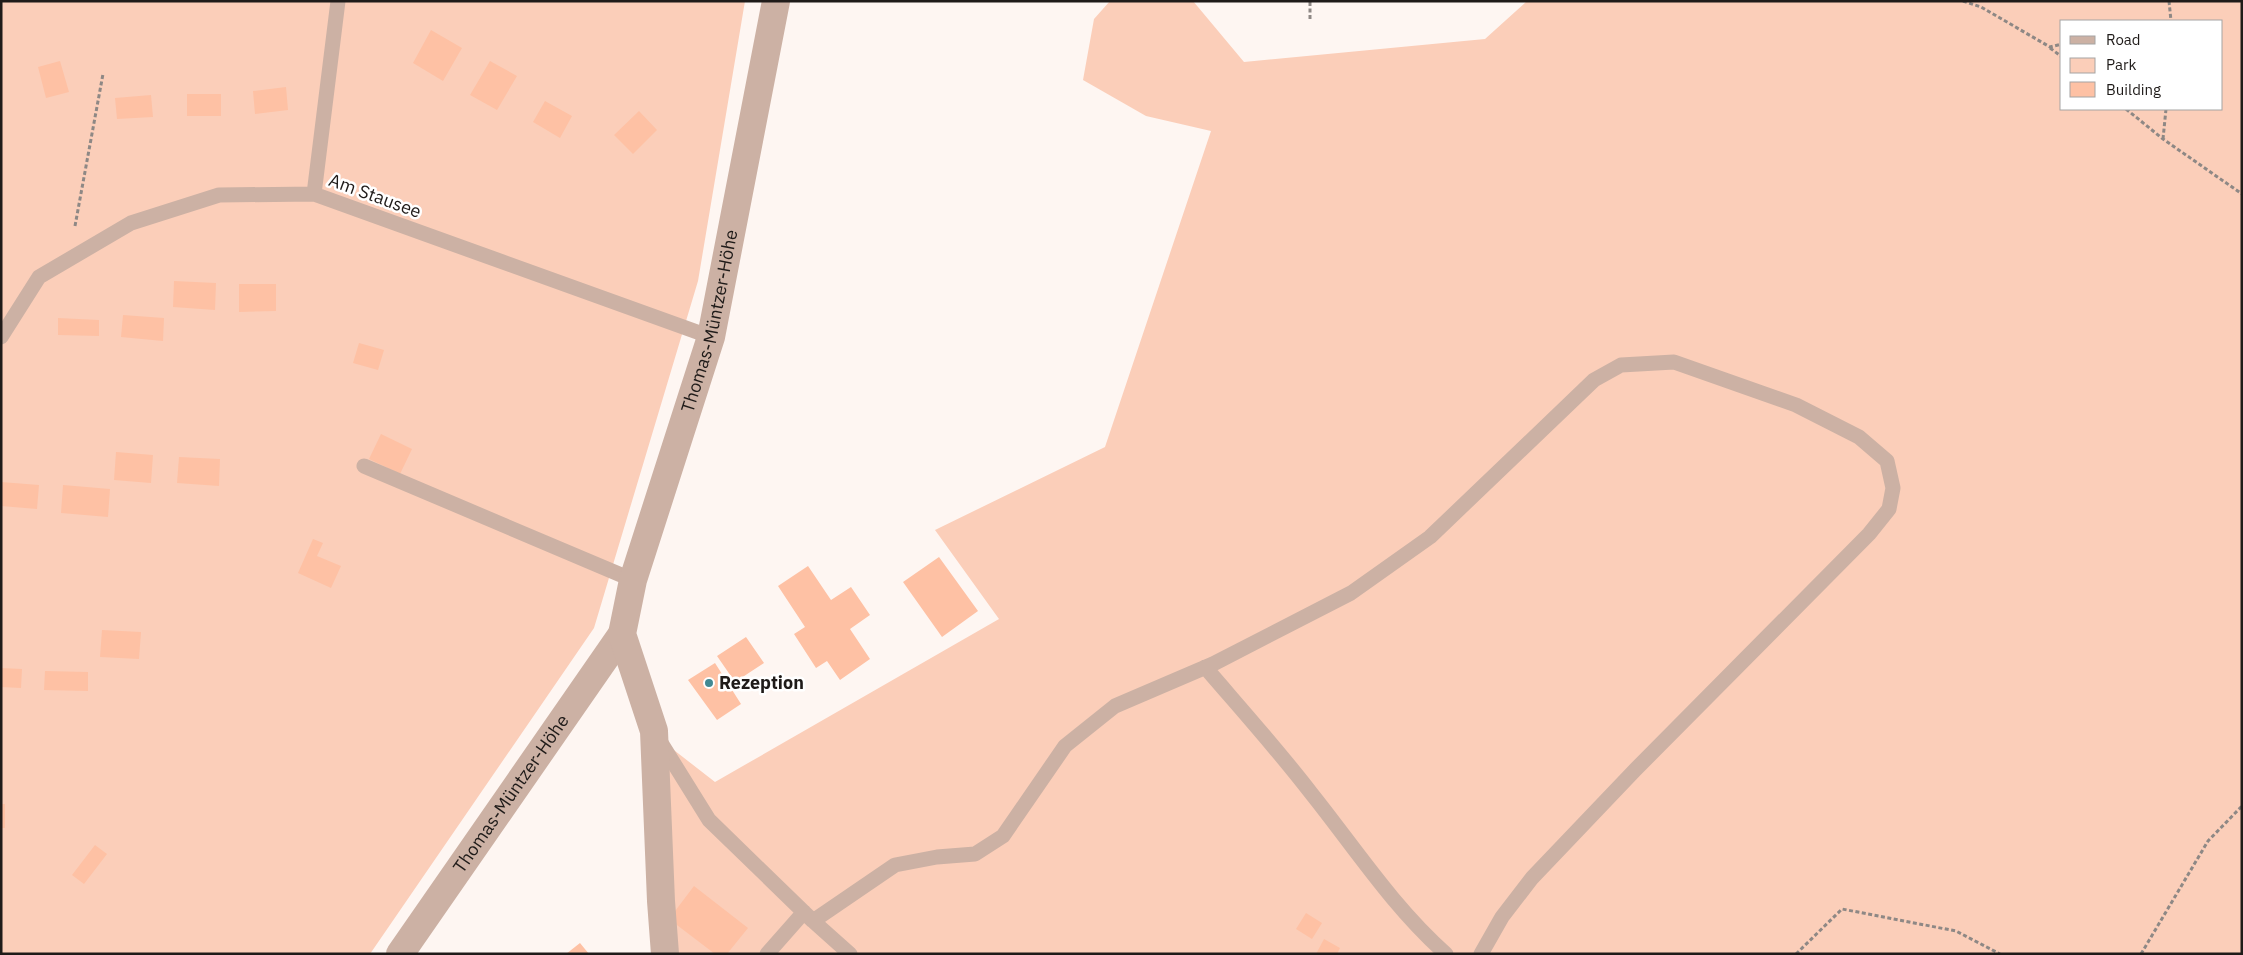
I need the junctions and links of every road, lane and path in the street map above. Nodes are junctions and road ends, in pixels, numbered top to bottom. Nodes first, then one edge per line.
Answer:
1 (338, 1) edge
2 (776, 1) edge
3 (1310, 1) edge
4 (1964, 1) edge
5 (2169, 1) edge
6 (1310, 18) dead end
7 (2171, 20) edge
8 (2060, 44) edge
9 (2050, 47) junction
10 (2060, 55) edge
11 (103, 74) dead end
12 (2127, 110) edge
13 (2166, 110) edge
14 (2163, 139) junction
15 (314, 194) junction
16 (2242, 194) edge
17 (69, 258) junction
18 (1, 337) edge
19 (711, 337) junction
20 (364, 466) dead end
21 (633, 580) junction
22 (622, 634) junction
23 (1206, 668) junction
24 (654, 731) junction
25 (2242, 806) edge
26 (808, 916) junction
27 (400, 954) edge
28 (665, 954) edge
29 (767, 954) edge
30 (850, 954) edge
31 (1446, 954) edge
32 (1481, 954) edge
33 (1796, 954) edge
34 (2000, 954) edge
35 (2141, 954) edge

1 - 15 lane
2 - 19 street, Thomas-Müntzer-Höhe
3 - 6 path
4 - 9 path
5 - 7 path
8 - 9 path
9 - 10 path
11 - 17 path
12 - 14 path
13 - 14 path
14 - 16 path
15 - 17 lane, Am Stausee
15 - 19 lane, Am Stausee
17 - 18 lane, Am Stausee
19 - 21 street, Thomas-Müntzer-Höhe
20 - 21 lane
21 - 22 street, Thomas-Müntzer-Höhe
22 - 24 street, Thomas-Müntzer-Höhe
22 - 27 street, Thomas-Müntzer-Höhe
23 - 26 lane
23 - 31 lane
23 - 32 lane
24 - 26 lane
24 - 28 street, Thomas-Müntzer-Höhe
25 - 35 path
26 - 29 lane
26 - 30 lane
33 - 34 path

